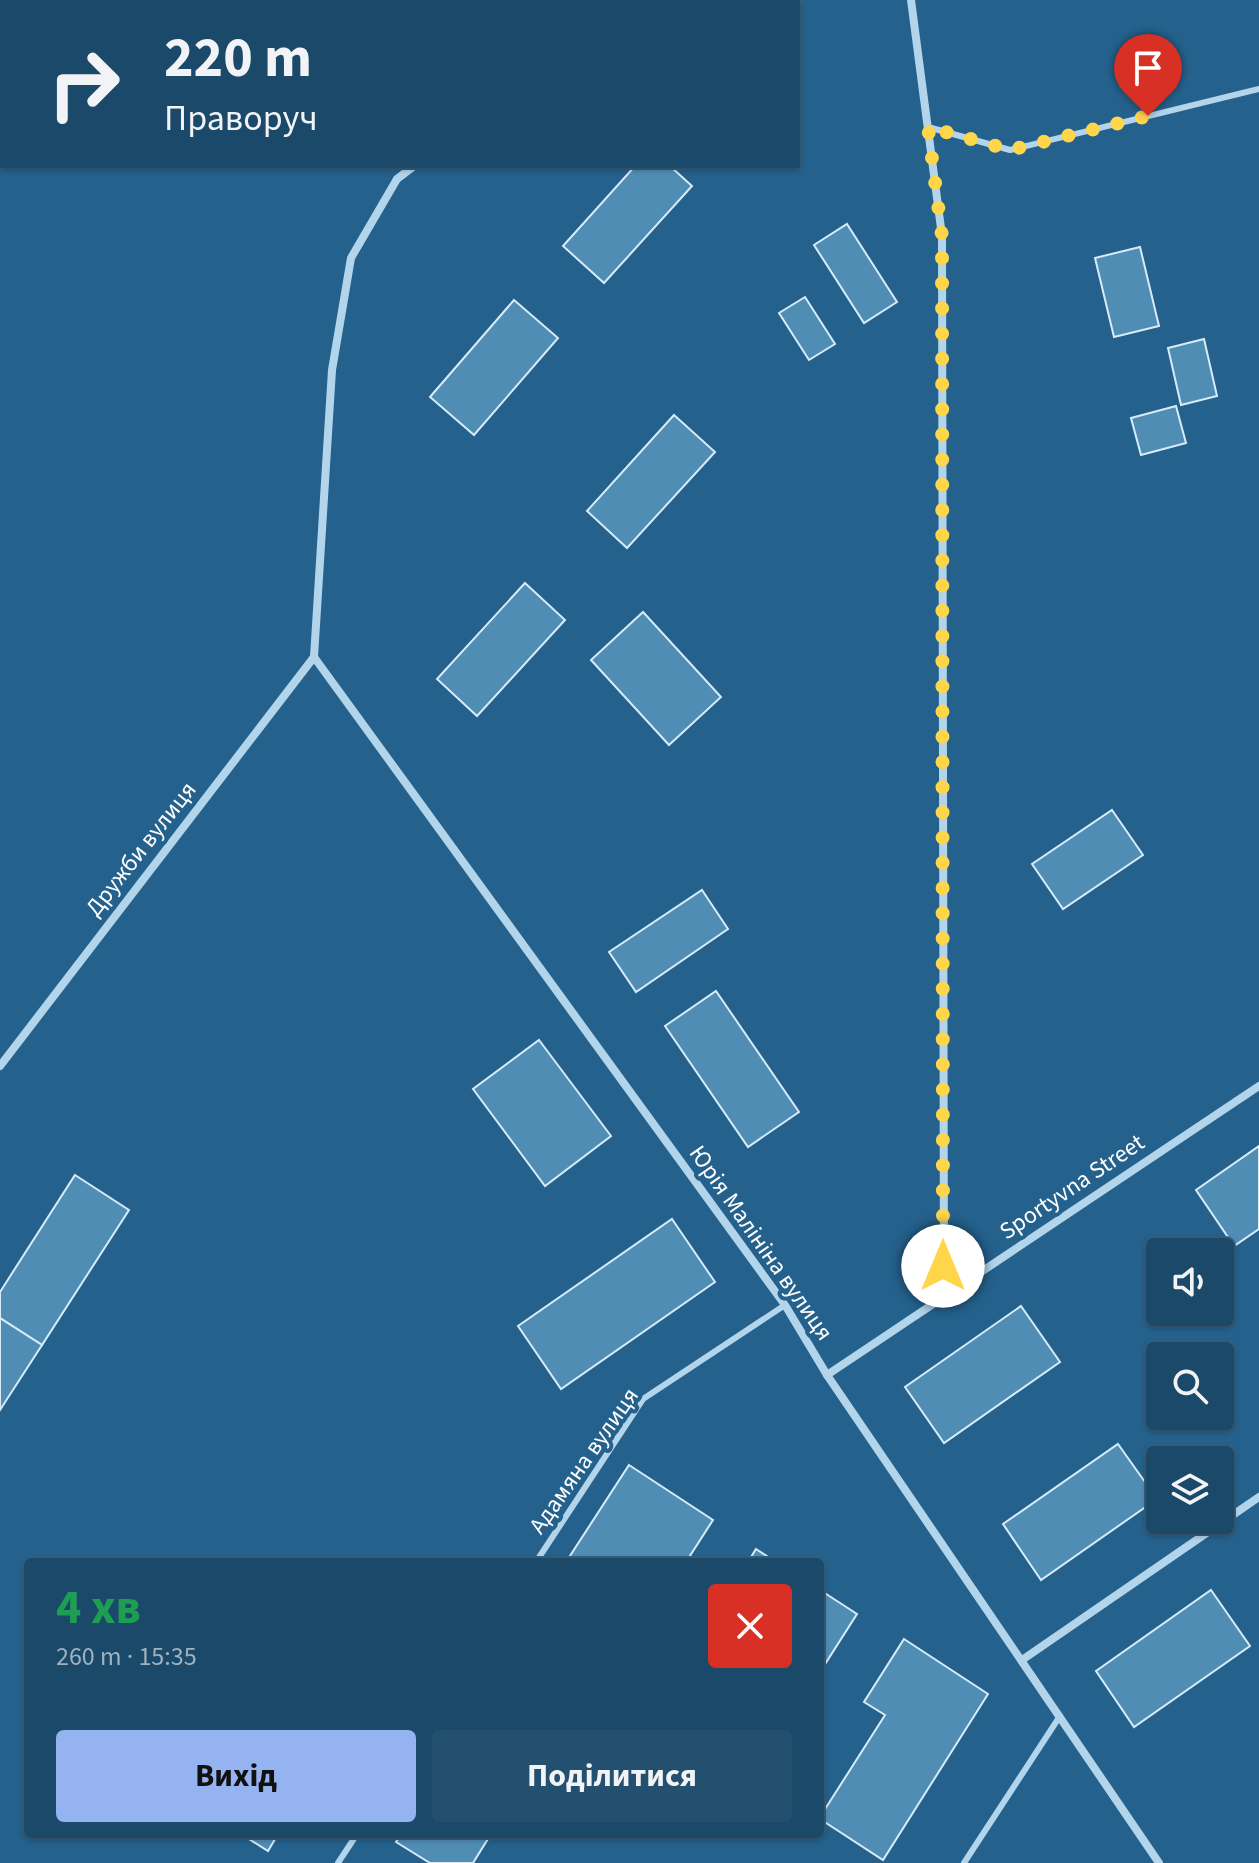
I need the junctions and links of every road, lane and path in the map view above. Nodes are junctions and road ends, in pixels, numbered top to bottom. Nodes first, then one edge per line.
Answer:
1 (911, 0) edge
2 (1259, 89) edge
3 (928, 127) junction
4 (411, 168) edge
5 (314, 657) junction
6 (0, 1066) edge
7 (1259, 1086) edge
8 (944, 1297) junction
9 (785, 1305) junction
10 (827, 1375) junction
11 (1259, 1497) edge
12 (539, 1558) edge
13 (1022, 1660) junction
14 (1060, 1716) junction
15 (354, 1838) edge
16 (338, 1863) edge
17 (964, 1863) edge
18 (1159, 1863) edge

1 - 3 street
2 - 3 lane
3 - 8 street
4 - 5 street
5 - 6 street, Дружби вулиця
5 - 9 street, Юрія Малініна вулиця
7 - 8 street, Sportyvna Street
8 - 10 street, Sportyvna Street
9 - 10 street, Юрія Малініна вулиця
9 - 12 lane, Адамяна вулиця
10 - 13 street, Юрія Малініна вулиця
11 - 13 street
13 - 14 street, Юрія Малініна вулиця
14 - 17 lane
14 - 18 street, Юрія Малініна вулиця
15 - 16 lane

